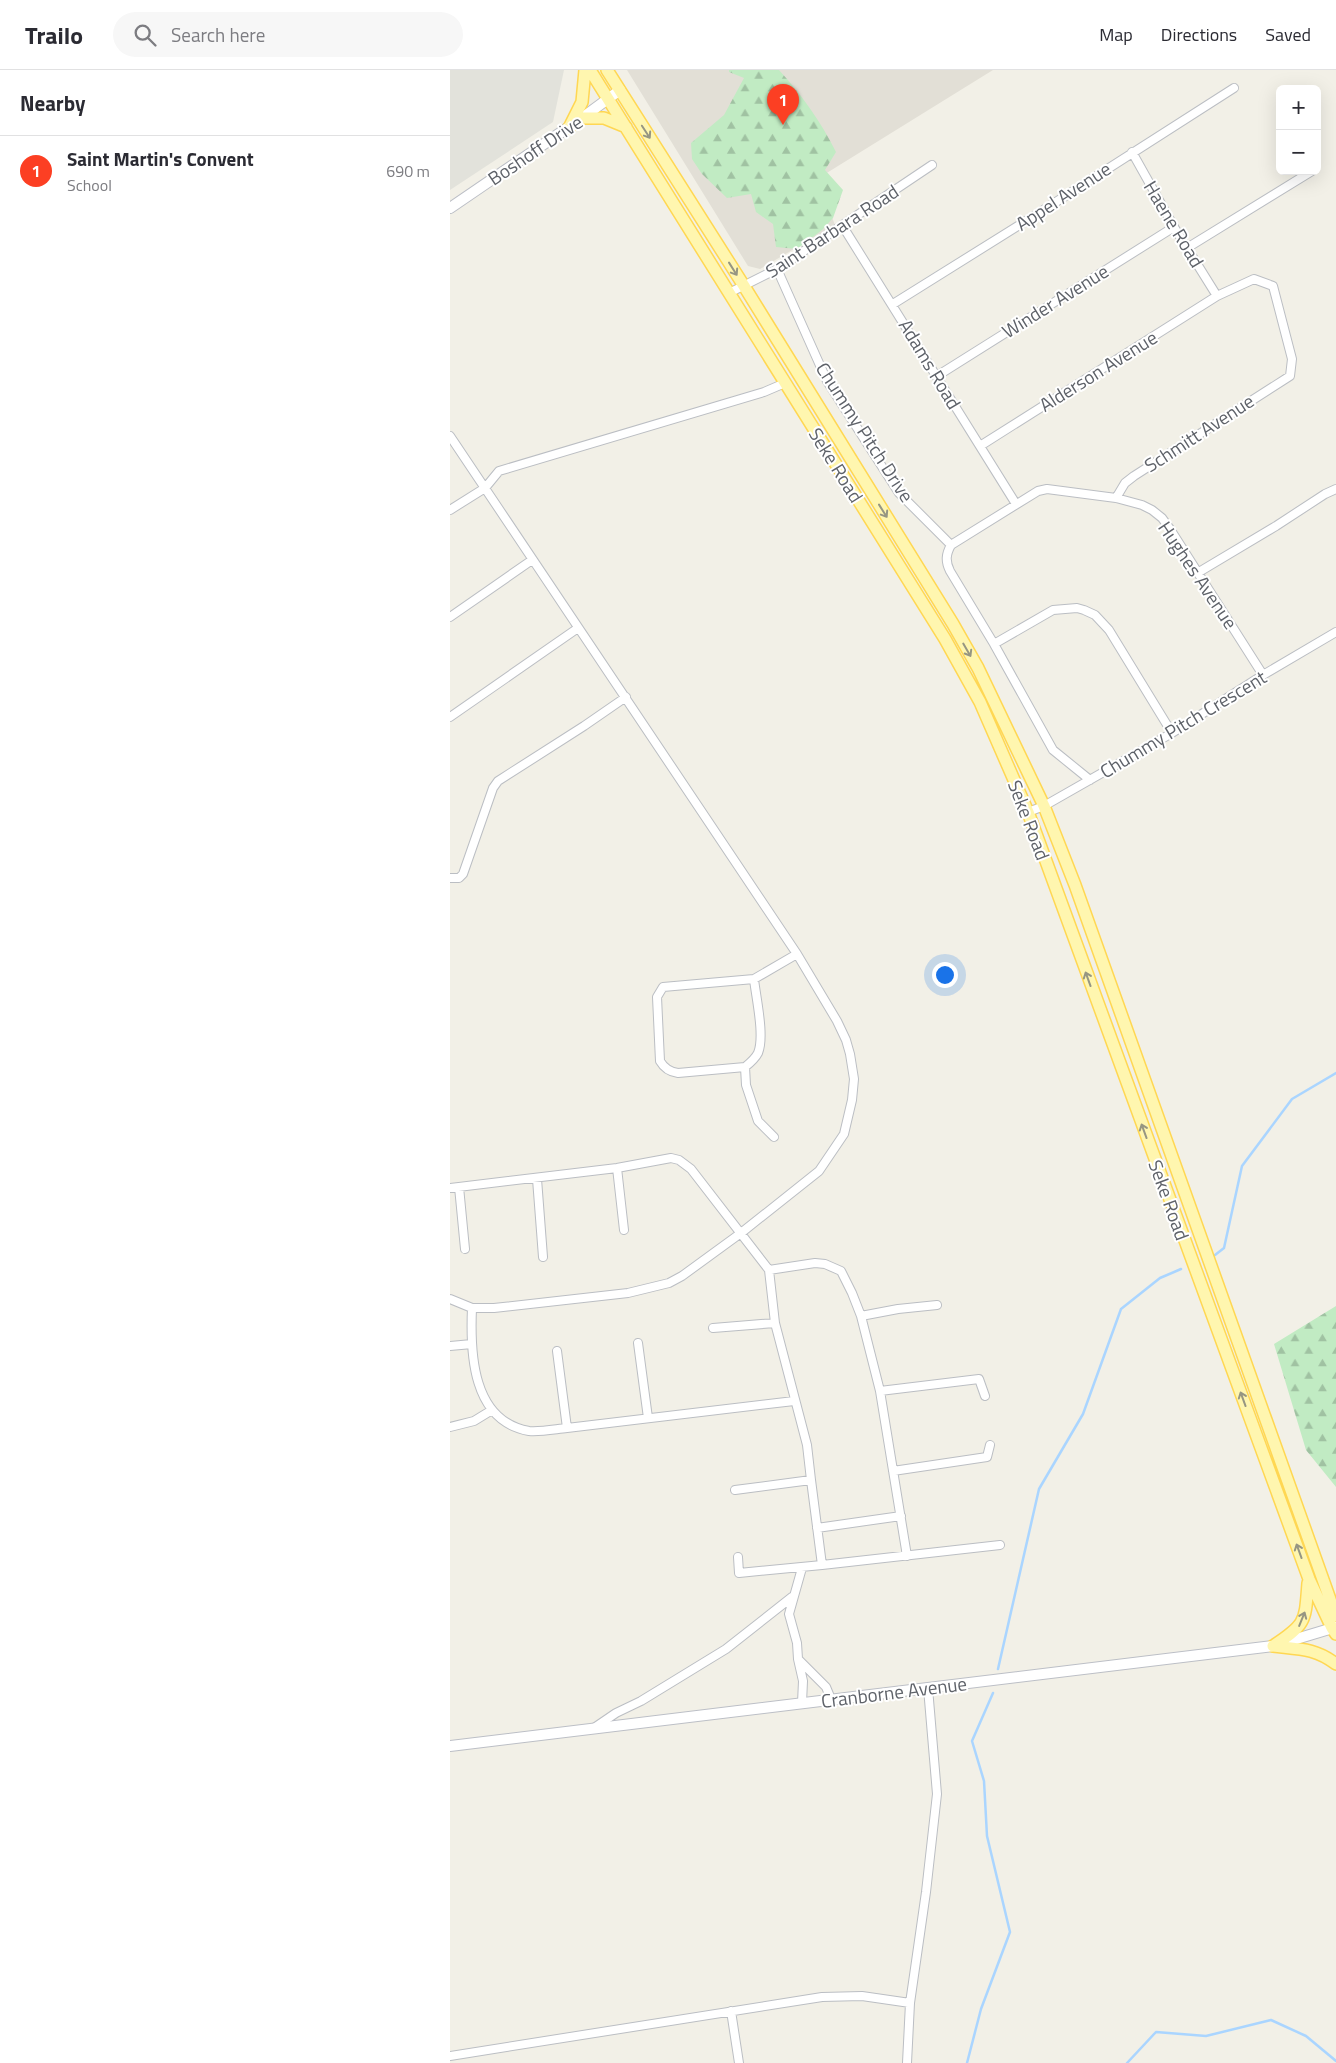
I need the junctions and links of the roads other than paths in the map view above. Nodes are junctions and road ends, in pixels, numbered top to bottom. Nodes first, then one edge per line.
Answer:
1 (585, 70) edge
2 (590, 70) edge
3 (606, 70) edge
4 (1234, 88) dead end
5 (620, 90) junction
6 (608, 99) junction
7 (582, 118) junction
8 (626, 127) junction
9 (568, 128) junction
10 (1132, 152) junction
11 (932, 166) dead end
12 (1306, 175) edge
13 (450, 208) edge
14 (842, 225) junction
15 (1174, 226) junction
16 (1188, 248) junction
17 (777, 268) junction
18 (744, 286) junction
19 (729, 293) junction
20 (1217, 296) junction
21 (893, 304) junction
22 (937, 376) junction
23 (1290, 376) joint
24 (785, 383) junction
25 (450, 436) edge
26 (980, 446) junction
27 (485, 488) junction
28 (1336, 489) edge
29 (1116, 498) junction
30 (1016, 504) junction
31 (450, 510) edge
32 (951, 544) junction
33 (532, 560) junction
34 (1198, 572) junction
35 (450, 617) edge
36 (578, 628) junction
37 (1336, 632) edge
38 (994, 644) junction
39 (1263, 675) junction
40 (626, 697) junction
41 (450, 717) edge
42 (1172, 733) junction
43 (1090, 780) junction
44 (1044, 806) junction
45 (1028, 812) junction
46 (450, 878) edge
47 (797, 954) junction
48 (754, 979) junction
49 (745, 1067) junction
50 (774, 1137) dead end
51 (617, 1168) junction
52 (537, 1179) junction
53 (459, 1187) junction
54 (450, 1188) edge
55 (624, 1230) dead end
56 (741, 1233) junction
57 (465, 1249) dead end
58 (543, 1257) dead end
59 (770, 1270) junction
60 (450, 1298) edge
61 (937, 1305) dead end
62 (472, 1308) junction
63 (861, 1316) junction
64 (775, 1323) junction
65 (713, 1328) dead end
66 (472, 1344) junction
67 (638, 1344) dead end
68 (450, 1346) edge
69 (558, 1352) dead end
70 (880, 1391) junction
71 (985, 1396) dead end
72 (794, 1401) junction
73 (492, 1410) junction
74 (648, 1418) junction
75 (450, 1427) edge
76 (568, 1428) junction
77 (990, 1445) dead end
78 (893, 1472) junction
79 (811, 1480) junction
80 (735, 1490) dead end
81 (901, 1516) junction
82 (817, 1528) junction
83 (1000, 1545) dead end
84 (907, 1556) junction
85 (738, 1557) dead end
86 (822, 1565) junction
87 (802, 1568) junction
88 (1309, 1579) junction
89 (792, 1597) junction
90 (1336, 1616) edge
91 (1335, 1630) edge
92 (1273, 1646) junction
93 (798, 1659) junction
94 (1336, 1664) edge
95 (928, 1688) junction
96 (831, 1699) junction
97 (802, 1702) junction
98 (594, 1728) junction
99 (450, 1746) edge
100 (910, 2003) junction
101 (731, 2011) junction
102 (450, 2056) edge
103 (739, 2063) edge
104 (907, 2063) edge

1 - 9 main road
2 - 6 main road, Seke Road
3 - 5 main road, Seke Road
4 - 10 street, Appel Avenue
5 - 6 street, Boshoff Drive
5 -> 18 main road, Seke Road
6 - 7 street, Boshoff Drive
6 - 8 main road, Seke Road
7 - 8 main road
7 - 9 street, Boshoff Drive
8 - 19 main road, Seke Road
9 - 13 street, Boshoff Drive
10 - 15 street, Haene Road
10 - 21 street, Appel Avenue
11 - 14 street, Saint Barbara Road
12 - 16 street
14 - 17 street, Saint Barbara Road
14 - 21 street, Adams Road
15 - 16 street, Haene Road
15 - 22 street, Winder Avenue
16 - 20 street, Haene Road
17 - 18 street, Saint Barbara Road
17 - 32 street, Chummy Pitch Drive
18 - 19 street, Saint Barbara Road
18 -> 44 main road, Seke Road
19 - 24 main road, Seke Road
20 - 23 street, Alderson Avenue
20 - 26 street, Alderson Avenue
21 - 22 street, Adams Road
22 - 26 street, Adams Road
23 - 29 street, Schmitt Avenue
24 - 27 street
24 - 45 main road, Seke Road
25 - 27 street
26 - 30 street, Adams Road
27 - 31 street
27 - 33 street
28 - 34 street
29 - 30 street, Hughes Avenue
29 - 34 street, Hughes Avenue
30 - 32 street, Hughes Avenue
32 - 38 street
33 - 35 street
33 - 36 street
34 - 39 street, Hughes Avenue
36 - 40 street
36 - 41 street
37 - 39 street, Chummy Pitch Crescent
38 - 42 street
38 - 43 street
39 - 42 street, Chummy Pitch Crescent
40 - 46 street
40 - 47 street
42 - 43 street, Chummy Pitch Crescent
43 - 44 street, Chummy Pitch Crescent
44 - 45 street, Chummy Pitch Crescent
44 - 90 main road, Seke Road
88 -> 45 main road, Seke Road
47 - 48 street
47 - 56 street
48 - 49 street
48 - 49 street
49 - 50 street
51 - 52 street
51 - 55 street
51 - 56 street
52 - 53 street
52 - 58 street
53 - 54 street
53 - 57 street
56 - 59 street
56 - 62 street
59 - 63 street
59 - 64 street
60 - 62 street
61 - 63 street
62 - 66 street
63 - 70 street
64 - 65 street
64 - 72 street
66 - 68 street
66 - 73 street
67 - 74 street
69 - 76 street
70 - 71 street
70 - 78 street
72 - 74 street
72 - 79 street
73 - 75 street
73 - 76 street
74 - 76 street
77 - 78 street
78 - 81 street
79 - 80 street
79 - 82 street
81 - 82 street
81 - 84 street
82 - 86 street
83 - 84 street
84 - 86 street
85 - 87 street
86 - 87 street
87 - 89 street
88 - 91 main road, Seke Road
92 -> 88 main road
89 - 93 street
89 - 98 street
91 - 92 street, Cranborne Avenue
92 - 94 main road
92 - 95 street, Cranborne Avenue
93 - 96 street
93 - 97 street
95 - 96 street, Cranborne Avenue
95 - 100 street
96 - 97 street, Cranborne Avenue
97 - 98 street, Cranborne Avenue
98 - 99 street, Cranborne Avenue
100 - 101 street
100 - 104 street
101 - 102 street
101 - 103 street

